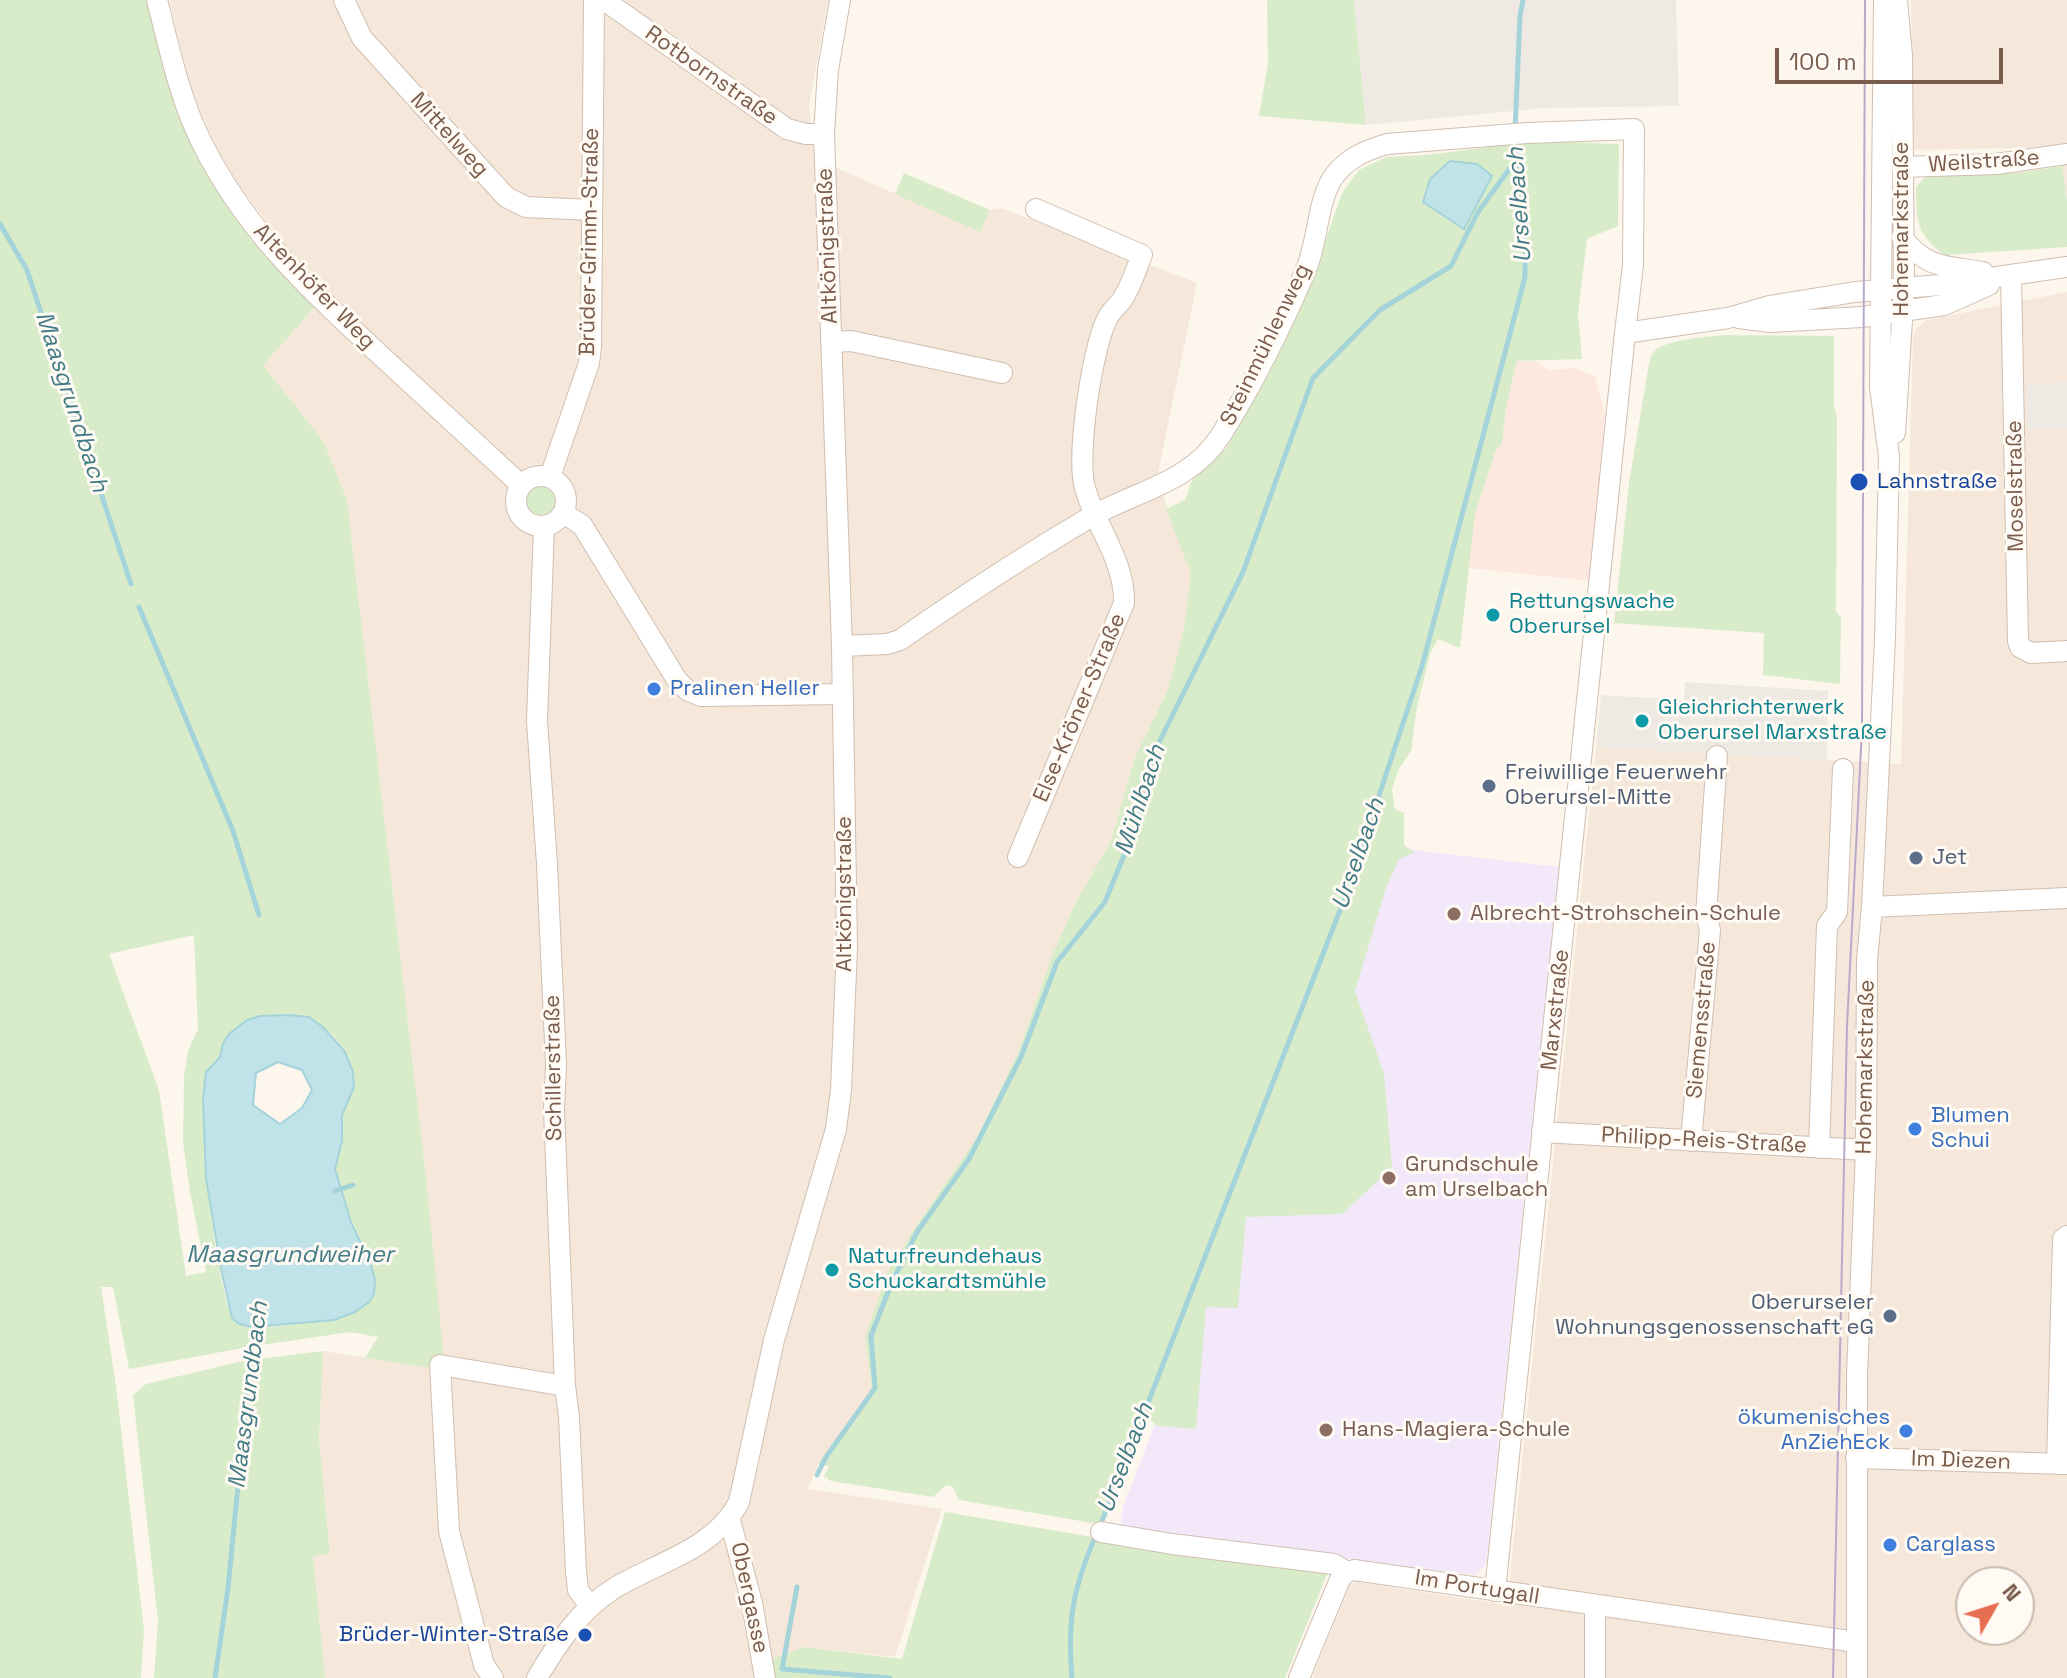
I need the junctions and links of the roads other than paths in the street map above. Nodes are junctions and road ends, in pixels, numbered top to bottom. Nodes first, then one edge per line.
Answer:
1 (157, 0) edge
2 (344, 0) edge
3 (594, 0) edge
4 (604, 0) edge
5 (840, 0) edge
6 (1884, 0) edge
7 (1897, 0) edge
8 (1634, 129) joint
9 (824, 134) junction
10 (2067, 154) edge
11 (1902, 167) junction
12 (1036, 209) dead end
13 (591, 210) junction
14 (1902, 237) junction
15 (2067, 267) edge
16 (2011, 275) junction
17 (1904, 288) junction
18 (1883, 290) junction
19 (1893, 312) junction
20 (1728, 318) junction
21 (1625, 333) junction
22 (831, 342) junction
23 (1002, 373) dead end
24 (1889, 457) junction
25 (550, 477) junction
26 (521, 485) junction
27 (563, 513) junction
28 (1093, 515) junction
29 (544, 526) junction
30 (842, 646) junction
31 (2067, 651) edge
32 (842, 694) junction
33 (1717, 756) dead end
34 (1843, 769) dead end
35 (1018, 857) dead end
36 (2067, 898) edge
37 (1872, 907) junction
38 (1542, 1132) junction
39 (1691, 1141) junction
40 (1819, 1148) junction
41 (1866, 1150) junction
42 (2067, 1236) edge
43 (2063, 1359) edge
44 (565, 1386) junction
45 (1856, 1458) junction
46 (2062, 1464) edge
47 (730, 1520) junction
48 (1101, 1532) dead end
49 (1347, 1572) junction
50 (1495, 1591) junction
51 (590, 1606) junction
52 (1595, 1606) junction
53 (1856, 1642) junction
54 (493, 1678) edge
55 (537, 1678) edge
56 (765, 1678) edge
57 (1299, 1678) edge
58 (1595, 1678) edge
59 (1857, 1678) edge

1 - 26 street, Altenhöfer Weg
2 - 13 street, Mittelweg
3 - 13 street, Brüder-Grimm-Straße
4 - 9 street, Rotbornstraße
5 - 9 street, Altkönigstraße
6 - 18 street, Hohemarkstraße
7 - 11 street, Hohemarkstraße
8 - 21 street, Marxstraße
8 - 28 street, Steinmühlenweg
9 - 22 street, Altkönigstraße
10 - 11 street, Weilstraße
11 - 14 street, Hohemarkstraße
12 - 28 street, Else-Kröner-Straße
13 - 25 street, Brüder-Grimm-Straße
14 - 16 street
14 - 17 street, Hohemarkstraße
15 - 16 street
16 - 17 street
16 - 19 street
16 - 31 street, Moselstraße
17 - 18 street
17 - 19 street, Hohemarkstraße
18 - 19 street, Hohemarkstraße
18 - 20 street
19 - 20 street
19 - 24 street, Hohemarkstraße
19 - 24 street, Hohemarkstraße
20 - 21 street
21 - 38 street, Marxstraße
22 - 23 street
22 - 30 street, Altkönigstraße
24 - 37 street, Hohemarkstraße
25 - 26 street
25 - 27 street
26 - 29 street
27 - 29 street
27 - 32 street
28 - 30 street, Steinmühlenweg
28 - 35 street, Else-Kröner-Straße
29 - 44 street, Schillerstraße
30 - 32 street, Altkönigstraße
32 - 47 street, Altkönigstraße
33 - 39 street, Siemensstraße
34 - 40 street, Hohemarkstraße
36 - 37 street
37 - 41 street, Hohemarkstraße
38 - 39 street, Philipp-Reis-Straße
38 - 50 street, Marxstraße
39 - 40 street, Philipp-Reis-Straße
40 - 41 street, Philipp-Reis-Straße
41 - 45 street, Hohemarkstraße
42 - 43 street
43 - 46 street
44 - 51 street, Schillerstraße
44 - 54 street
45 - 46 street, Im Diezen
45 - 53 street, Hohemarkstraße
47 - 51 street
47 - 56 street, Obergasse
48 - 49 street, Im Portugall
49 - 50 street, Im Portugall
49 - 57 street
50 - 52 street, Im Portugall
51 - 55 street
52 - 53 street, Im Portugall
52 - 58 street
53 - 59 street, Hohemarkstraße

